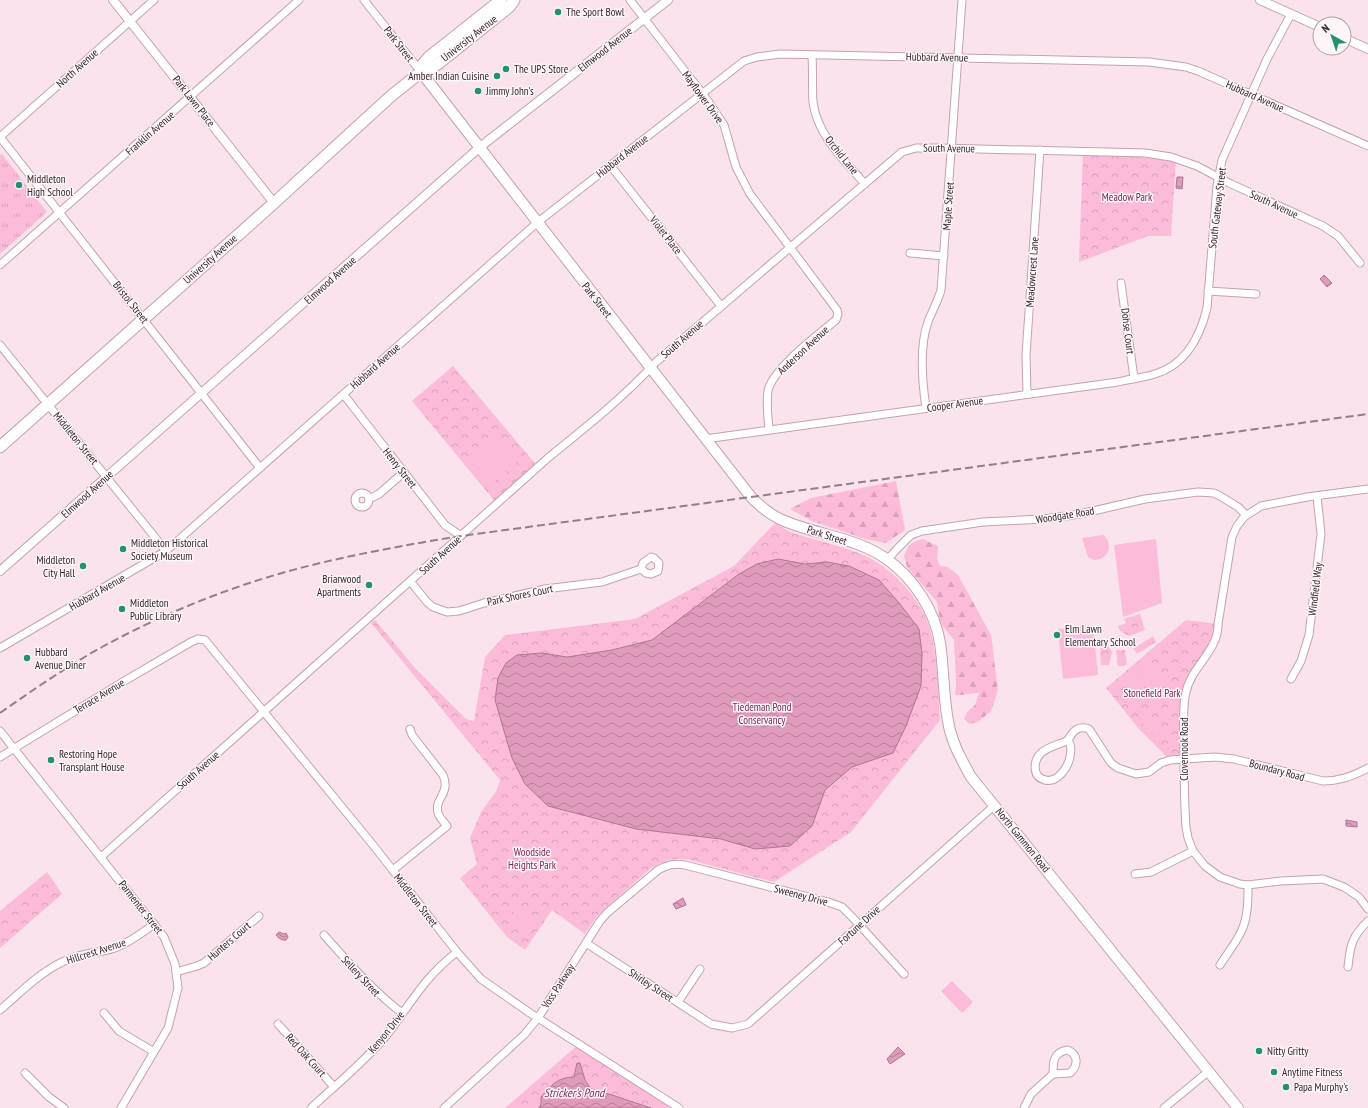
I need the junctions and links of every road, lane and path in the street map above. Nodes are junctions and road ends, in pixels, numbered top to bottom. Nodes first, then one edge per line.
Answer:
1 (113, 0) edge
2 (154, 0) edge
3 (299, 0) edge
4 (364, 0) edge
5 (501, 0) edge
6 (514, 0) edge
7 (630, 0) edge
8 (668, 0) edge
9 (962, 0) edge
10 (1260, 0) edge
11 (1291, 14) junction
12 (645, 18) junction
13 (130, 21) junction
14 (1312, 23) edge
15 (1352, 42) edge
16 (1368, 49) edge
17 (812, 56) junction
18 (958, 57) junction
19 (420, 72) junction
20 (703, 94) junction
21 (1251, 94) junction
22 (190, 97) junction
23 (0, 137) edge
24 (1368, 146) edge
25 (480, 147) junction
26 (952, 148) junction
27 (1040, 150) junction
28 (610, 165) junction
29 (1218, 177) junction
30 (865, 184) junction
31 (274, 203) junction
32 (59, 212) junction
33 (538, 222) junction
34 (791, 247) junction
35 (910, 253) dead end
36 (944, 256) junction
37 (1360, 263) dead end
38 (0, 265) edge
39 (1121, 283) dead end
40 (1208, 291) junction
41 (1256, 294) dead end
42 (830, 298) joint
43 (721, 306) junction
44 (144, 318) junction
45 (1193, 343) joint
46 (0, 345) edge
47 (650, 368) junction
48 (1134, 378) junction
49 (202, 393) junction
50 (1027, 394) junction
51 (344, 395) junction
52 (48, 404) junction
53 (926, 408) junction
54 (769, 429) junction
55 (705, 439) junction
56 (0, 447) edge
57 (260, 468) junction
58 (403, 473) junction
59 (106, 477) junction
60 (1368, 489) edge
61 (1317, 496) junction
62 (369, 499) dead end
63 (1246, 515) junction
64 (461, 536) junction
65 (868, 549) joint
66 (166, 551) junction
67 (887, 560) junction
68 (641, 569) dead end
69 (0, 571) edge
70 (410, 581) junction
71 (200, 639) joint
72 (0, 648) edge
73 (1291, 679) dead end
74 (263, 712) junction
75 (410, 729) dead end
76 (0, 731) edge
77 (1068, 740) junction
78 (13, 748) junction
79 (0, 757) edge
80 (1184, 759) junction
81 (1368, 768) edge
82 (995, 806) junction
83 (1193, 851) junction
84 (101, 857) junction
85 (671, 864) joint
86 (393, 870) junction
87 (1135, 874) dead end
88 (1248, 885) junction
89 (1368, 909) edge
90 (259, 916) dead end
91 (1368, 921) edge
92 (154, 924) junction
93 (859, 925) junction
94 (324, 935) dead end
95 (586, 943) junction
96 (457, 952) junction
97 (1220, 965) dead end
98 (1348, 966) dead end
99 (700, 969) dead end
100 (176, 972) junction
101 (904, 974) dead end
102 (678, 1002) junction
103 (0, 1010) edge
104 (104, 1013) dead end
105 (402, 1013) junction
106 (538, 1018) junction
107 (278, 1024) dead end
108 (717, 1025) joint
109 (154, 1052) junction
110 (1208, 1071) junction
111 (25, 1073) dead end
112 (1054, 1074) dead end
113 (334, 1087) junction
114 (64, 1108) edge
115 (121, 1108) edge
116 (311, 1108) edge
117 (444, 1108) edge
118 (679, 1108) edge
119 (1024, 1108) edge
120 (1164, 1108) edge
121 (1238, 1108) edge

1 - 13 street, Park Lawn Place
2 - 13 street, North Avenue
3 - 22 street, Franklin Avenue
4 - 19 street, Park Street
5 - 19 main road, University Avenue
6 - 19 main road, University Avenue
7 - 12 street, Mayflower Drive
8 - 12 street, Elmwood Avenue
9 - 18 street, Maple Street
10 - 11 street
11 - 14 street
11 - 21 street, South Gateway Street
12 - 20 street, Mayflower Drive
12 - 25 street, Elmwood Avenue
13 - 22 street, Park Lawn Place
13 - 23 street, North Avenue
15 - 16 street
17 - 18 street, Hubbard Avenue
17 - 20 street, Hubbard Avenue
17 - 30 street, Orchid Lane
18 - 21 street, Hubbard Avenue
18 - 26 street, Maple Street
19 - 25 main road, Park Street
19 - 31 main road, University Avenue
20 - 28 street, Hubbard Avenue
20 - 34 street, Mayflower Drive
21 - 24 street, Hubbard Avenue
21 - 29 street, South Gateway Street
22 - 31 street, Park Lawn Place
22 - 32 street, Franklin Avenue
23 - 32 street, Bristol Street
25 - 33 main road, Park Street
25 - 49 street, Elmwood Avenue
26 - 27 street, South Avenue
26 - 30 street, South Avenue
26 - 36 street, Maple Street
27 - 29 street, South Avenue
27 - 50 street, Meadowcrest Lane
28 - 33 street, Hubbard Avenue
28 - 43 street, Violet Place
29 - 37 street, South Avenue
29 - 40 street, South Gateway Street
30 - 34 street, South Avenue
31 - 44 main road, University Avenue
32 - 38 street, Franklin Avenue
32 - 44 street, Bristol Street
33 - 47 main road, Park Street
33 - 51 street, Hubbard Avenue
34 - 42 street, Mayflower Drive
34 - 43 street, South Avenue
35 - 36 street
36 - 53 street, Maple Street
39 - 48 street, Dohse Court
40 - 41 street
40 - 45 street, South Gateway Street
42 - 54 street, Anderson Avenue
43 - 47 street, South Avenue
44 - 49 street, Bristol Street
44 - 52 main road, University Avenue
45 - 48 street, Cooper Avenue
46 - 52 street, Middleton Street
47 - 55 main road, Park Street
47 - 64 street, South Avenue
48 - 50 street, Cooper Avenue
49 - 57 street, Bristol Street
49 - 59 street, Elmwood Avenue
50 - 53 street, Cooper Avenue
51 - 57 street, Hubbard Avenue
51 - 58 street, Henry Street
52 - 56 main road, University Avenue
52 - 59 street, Middleton Street
53 - 54 street, Cooper Avenue
54 - 55 street, Cooper Avenue
55 - 65 main road, Park Street
57 - 66 street, Hubbard Avenue
58 - 62 street
58 - 64 street, Henry Street
59 - 66 street, Middleton Street
59 - 69 street, Elmwood Avenue
60 - 61 street, Clovernook Road
61 - 63 street, Clovernook Road
61 - 73 street, Windfield Way
63 - 67 street, Woodgate Road
63 - 80 street, Clovernook Road
64 - 70 street, South Avenue
65 - 67 main road, North Gammon Road
66 - 72 street, Hubbard Avenue
67 - 82 main road, North Gammon Road
68 - 70 street, Park Shores Court
70 - 74 street, South Avenue
71 - 74 street, Middleton Street
71 - 78 street, Terrace Avenue
74 - 84 street, South Avenue
74 - 86 street, Middleton Street
75 - 86 street
76 - 78 street, Parmenter Street
77 - 77 street
77 - 80 street, Boundary Road
78 - 79 street, Terrace Avenue
78 - 84 street, Parmenter Street
80 - 81 street, Boundary Road
80 - 83 street, Clovernook Road
82 - 93 street, Fortune Drive
82 - 110 main road, North Gammon Road
83 - 87 street
83 - 88 street, Clovernook Road
84 - 92 street, Parmenter Street
85 - 93 street, Sweeney Drive
85 - 95 street, Voss Parkway
86 - 96 street, Middleton Street
88 - 89 street, Clovernook Road
88 - 97 street
90 - 100 street, Hunters Court
91 - 98 street
92 - 100 street, Parmenter Street
92 - 103 street, Hillcrest Avenue
93 - 101 street, Sweeney Drive
93 - 108 street, Fortune Drive
94 - 105 street, Sellery Street
95 - 102 street, Shirley Street
95 - 106 street, Voss Parkway
96 - 105 street, Kenyon Drive
96 - 106 street, Middleton Street
99 - 102 street
100 - 109 street, Parmenter Street
102 - 108 street, Shirley Street
104 - 109 street
105 - 113 street, Kenyon Drive
106 - 117 street, Voss Parkway
106 - 118 street, Middleton Street
107 - 113 street, Red Oak Court
109 - 115 street, Parmenter Street
110 - 120 street
110 - 121 main road, North Gammon Road
111 - 114 street
112 - 119 street
113 - 116 street, Kenyon Drive

